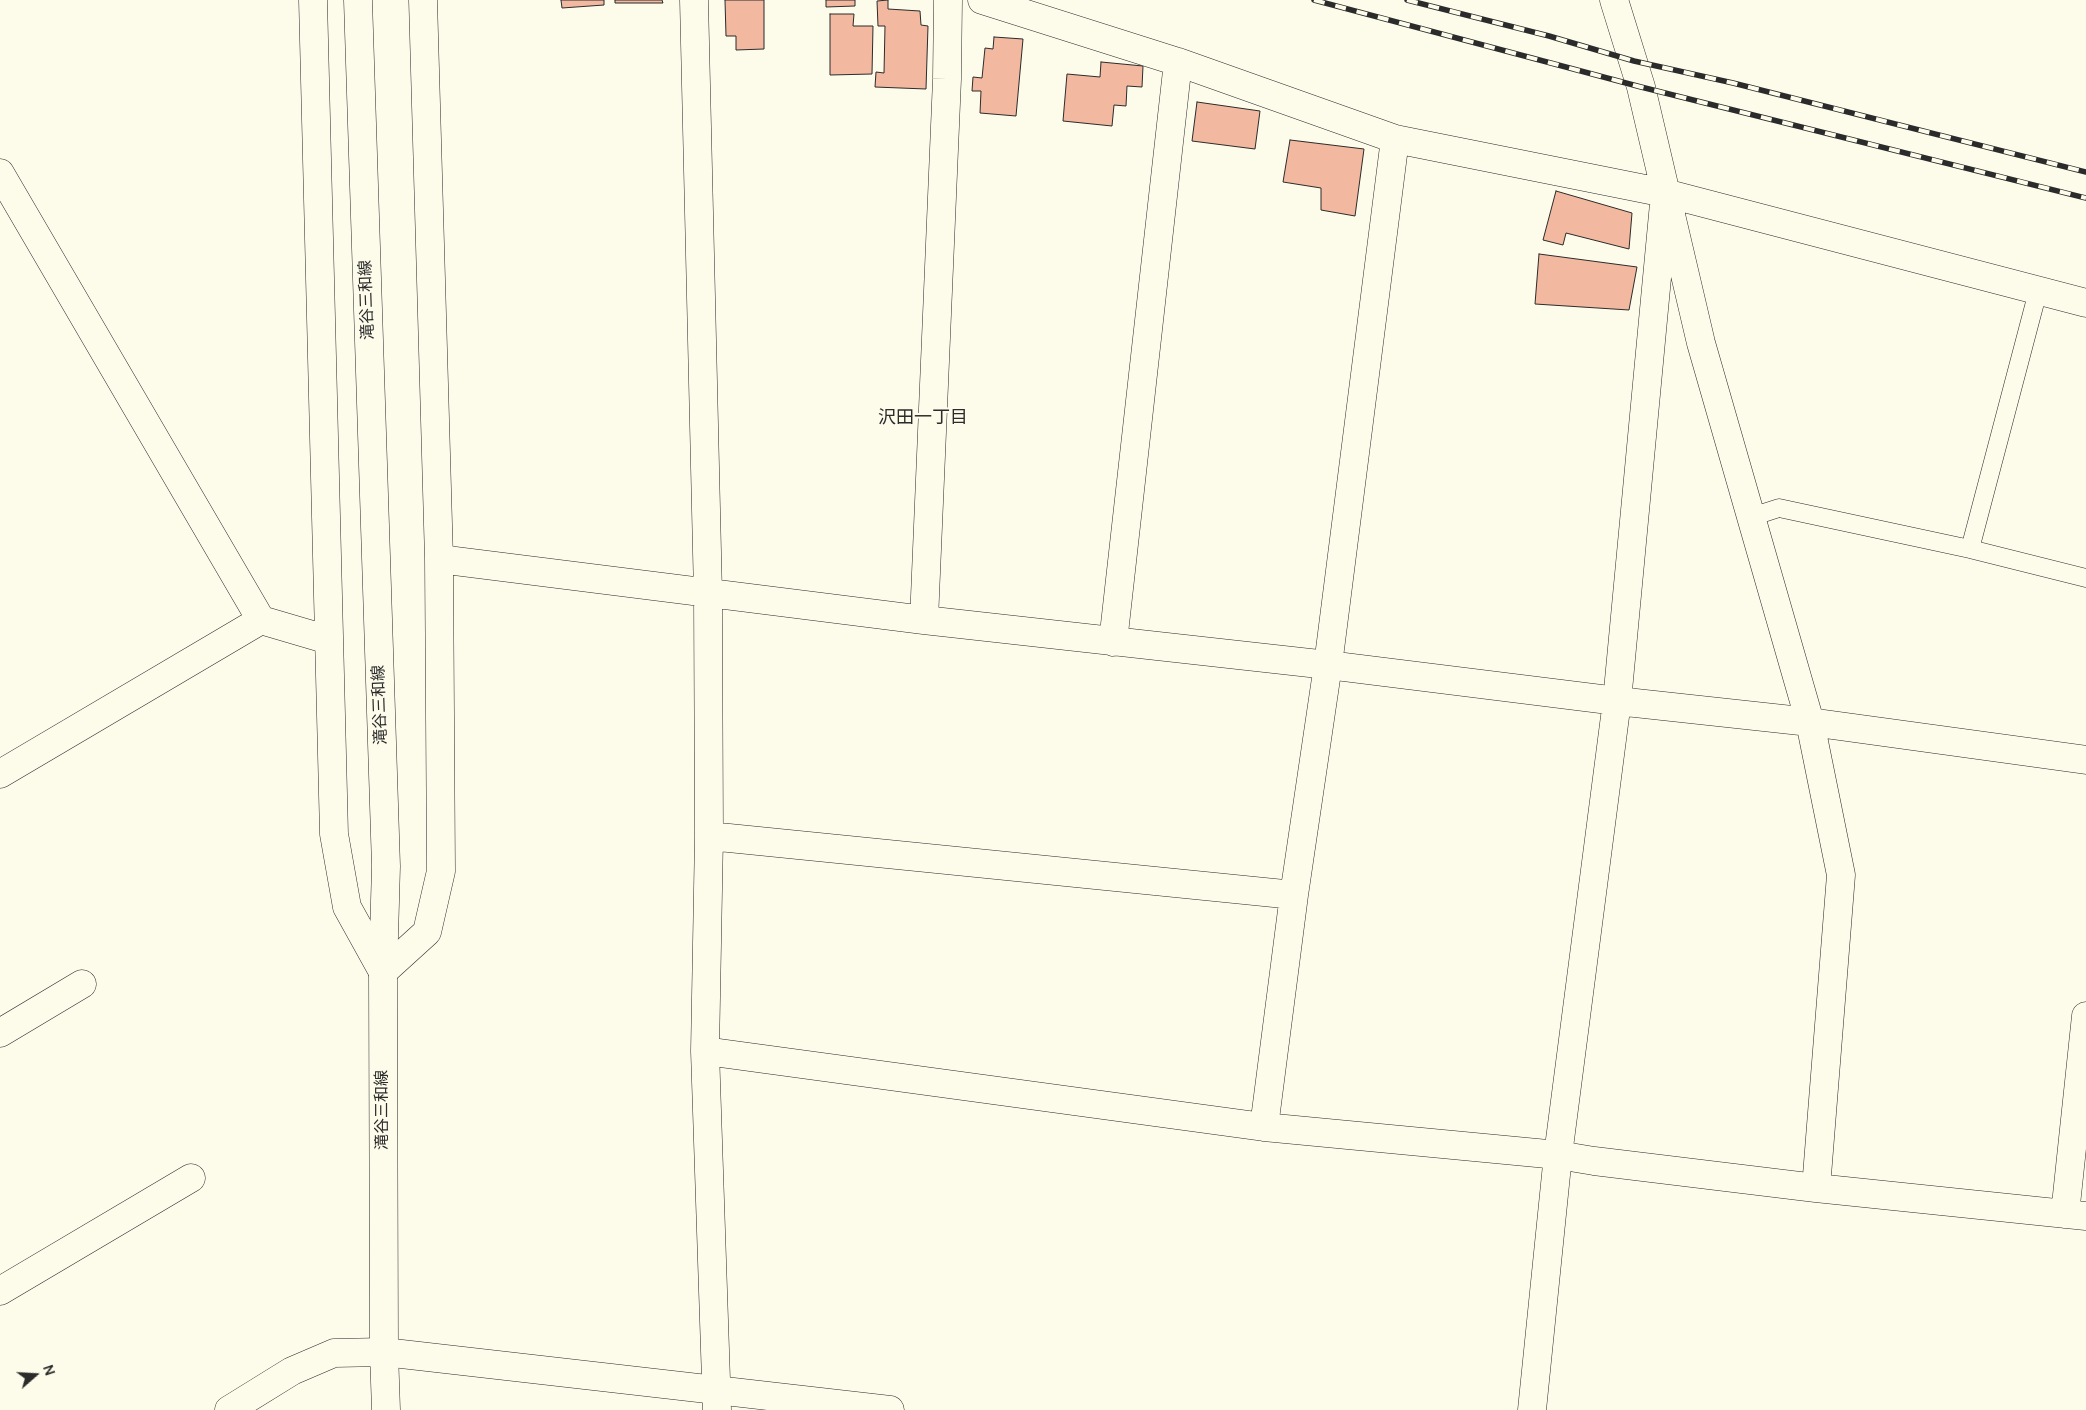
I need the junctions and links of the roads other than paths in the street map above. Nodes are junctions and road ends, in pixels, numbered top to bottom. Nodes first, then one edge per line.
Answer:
1 (313, 0) edge
2 (358, 0) edge
3 (423, 0) edge
4 (694, 0) edge
5 (948, 0) edge
6 (982, 0) edge
7 (1614, 0) edge
8 (1178, 62) junction
9 (1395, 138) junction
10 (0, 173) edge
11 (1665, 193) junction
12 (2038, 291) junction
13 (2086, 303) edge
14 (1751, 517) junction
15 (1970, 549) junction
16 (439, 559) junction
17 (2086, 578) edge
18 (708, 594) junction
19 (261, 620) junction
20 (924, 620) junction
21 (329, 640) junction
22 (1113, 642) junction
23 (1328, 665) junction
24 (1617, 701) junction
25 (1810, 722) junction
26 (2086, 760) edge
27 (0, 774) edge
28 (709, 836) junction
29 (1294, 895) junction
30 (383, 972) junction
31 (82, 984) dead end
32 (2086, 1016) edge
33 (0, 1033) edge
34 (705, 1051) junction
35 (1264, 1127) junction
36 (1558, 1155) junction
37 (191, 1178) dead end
38 (1816, 1188) junction
39 (2076, 1215) edge
40 (0, 1291) edge
41 (384, 1352) junction
42 (717, 1400) edge
43 (230, 1410) edge
44 (386, 1410) edge
45 (890, 1410) edge
46 (1532, 1410) edge

1 - 21 street
2 - 30 street, 滝谷三和線
3 - 16 street
4 - 18 street
5 - 20 street
6 - 8 street
7 - 11 street
8 - 9 street
8 - 22 street
9 - 11 street
9 - 23 street
10 - 19 street
11 - 12 street
11 - 14 street
11 - 24 street
12 - 13 street
12 - 15 lane
14 - 15 lane
14 - 25 street
15 - 17 lane
16 - 18 street
16 - 30 street
18 - 20 street
18 - 28 street
19 - 21 street
19 - 27 street
20 - 22 street
21 - 30 street
22 - 23 street
23 - 24 street
23 - 29 street
24 - 25 street
24 - 36 street
25 - 26 street
25 - 38 street
28 - 29 street
28 - 34 street
29 - 35 street
30 - 41 street, 滝谷三和線
31 - 33 street
32 - 39 street
34 - 35 street
34 - 42 street
35 - 36 street
36 - 38 street
36 - 46 street
37 - 40 street
38 - 39 street
41 - 42 street
41 - 43 street
41 - 44 street, 滝谷三和線
42 - 45 street

